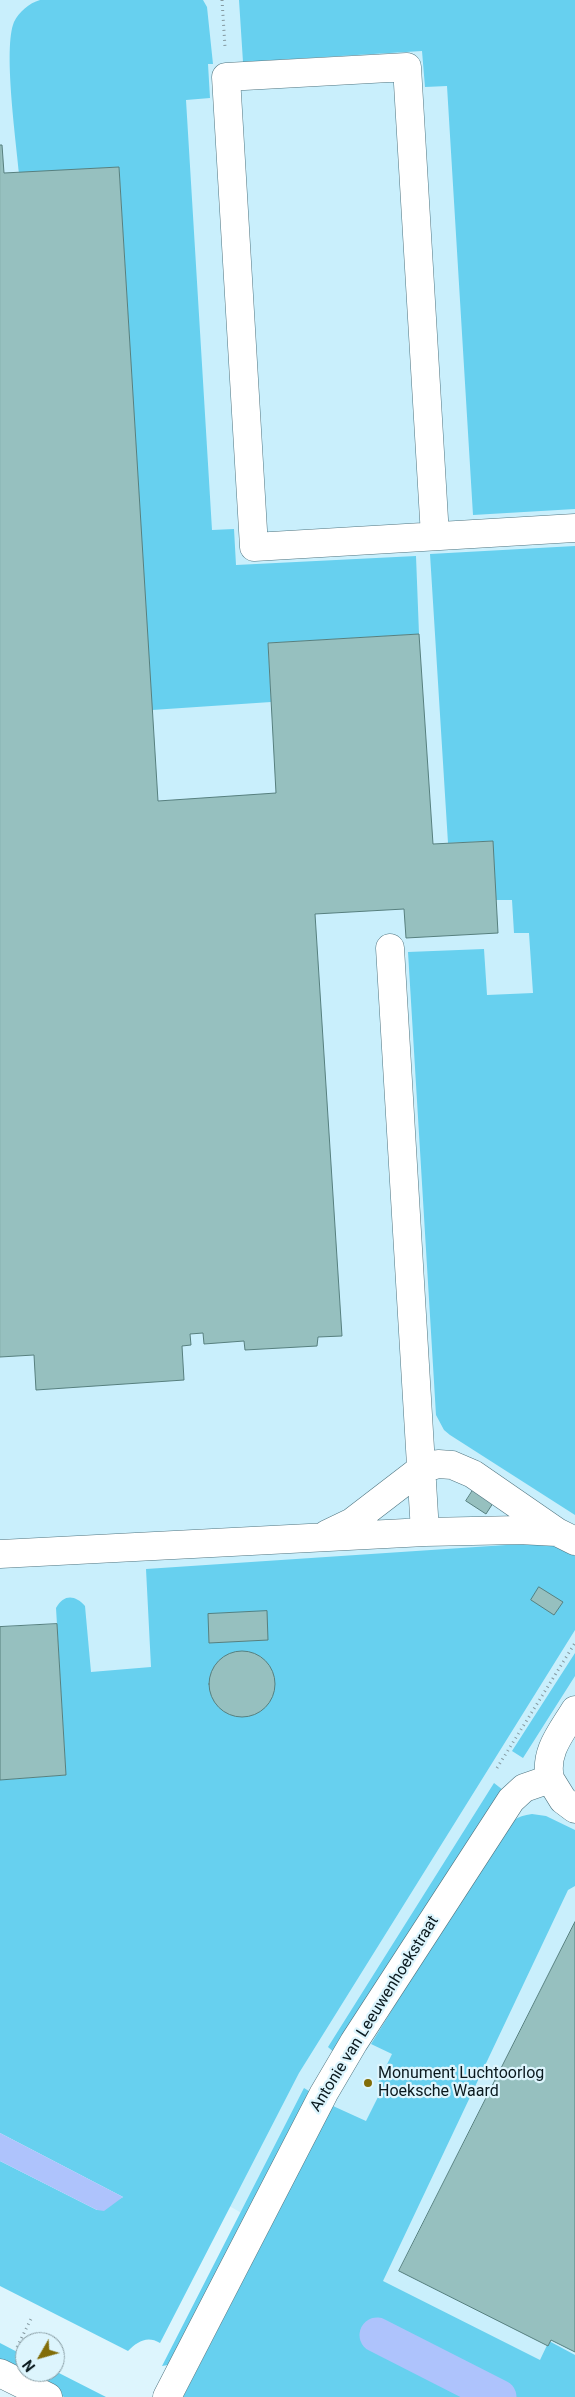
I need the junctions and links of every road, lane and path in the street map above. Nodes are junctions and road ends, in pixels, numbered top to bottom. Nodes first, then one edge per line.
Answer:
1 (222, 0) edge
2 (226, 78) junction
3 (575, 528) edge
4 (435, 536) junction
5 (390, 948) dead end
6 (421, 1469) junction
7 (425, 1532) junction
8 (566, 1536) edge
9 (311, 1538) junction
10 (0, 1554) edge
11 (575, 1710) edge
12 (550, 1779) junction
13 (575, 1809) edge
14 (0, 2373) edge
15 (48, 2397) edge
16 (167, 2397) edge

1 - 2 path
2 - 4 street
2 - 4 street
3 - 4 street
5 - 6 street
6 - 7 street
6 - 8 street
6 - 9 street
7 - 8 street
7 - 9 street
9 - 10 street
11 - 12 street
12 - 13 street
12 - 16 street, Antonie van Leeuwenhoekstraat
14 - 15 street

